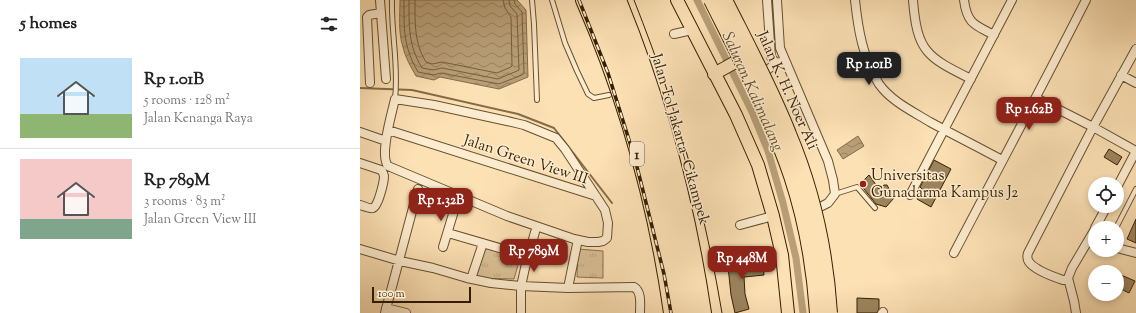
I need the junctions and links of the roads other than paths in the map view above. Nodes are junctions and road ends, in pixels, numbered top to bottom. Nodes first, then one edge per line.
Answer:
1 (380, 0) edge
2 (392, 0) edge
3 (532, 0) edge
4 (552, 0) edge
5 (583, 0) edge
6 (594, 0) edge
7 (608, 0) edge
8 (619, 0) edge
9 (677, 0) edge
10 (711, 0) edge
11 (725, 0) edge
12 (729, 0) edge
13 (767, 0) edge
14 (777, 0) edge
15 (855, 0) edge
16 (913, 0) edge
17 (964, 0) edge
18 (1012, 0) edge
19 (1086, 0) edge
20 (381, 13) junction
21 (692, 30) junction
22 (674, 34) dead end
23 (994, 36) junction
24 (1136, 49) edge
25 (755, 51) junction
26 (774, 60) junction
27 (785, 60) junction
28 (765, 72) junction
29 (717, 73) junction
30 (1121, 76) junction
31 (386, 79) dead end
32 (971, 79) junction
33 (370, 83) dead end
34 (1136, 83) edge
35 (609, 95) dead end
36 (395, 96) junction
37 (1036, 98) junction
38 (537, 100) dead end
39 (1094, 127) junction
40 (388, 130) junction
41 (944, 130) junction
42 (360, 132) edge
43 (386, 141) junction
44 (1136, 151) edge
45 (1002, 160) junction
46 (360, 163) edge
47 (1122, 177) edge
48 (418, 189) dead end
49 (1136, 189) edge
50 (835, 194) junction
51 (910, 195) dead end
52 (596, 196) junction
53 (457, 201) dead end
54 (360, 205) edge
55 (875, 208) dead end
56 (816, 209) junction
57 (774, 216) junction
58 (1120, 221) edge
59 (740, 225) dead end
60 (535, 232) dead end
61 (448, 233) junction
62 (483, 243) junction
63 (577, 244) dead end
64 (1088, 245) edge
65 (443, 247) dead end
66 (360, 249) edge
67 (1124, 250) edge
68 (954, 253) dead end
69 (1136, 253) edge
70 (527, 256) junction
71 (400, 261) junction
72 (1068, 278) junction
73 (471, 279) junction
74 (522, 286) junction
75 (568, 288) junction
76 (386, 310) edge
77 (406, 313) edge
78 (521, 313) edge
79 (640, 313) edge
80 (671, 313) edge
81 (681, 313) edge
82 (694, 313) edge
83 (704, 313) edge
84 (788, 313) edge
85 (817, 313) edge
86 (831, 313) edge
87 (1076, 313) edge

1 - 20 street
2 - 36 lane
3 - 38 lane
4 - 35 lane
5 - 80 highway, 1
6 - 81 highway, 1
7 - 82 highway, 1
8 - 83 highway, Jalan Tol Jakarta–Cikampek / 1
9 - 21 main road
10 - 85 highway, bridge
11 - 86 highway, bridge
12 - 25 main road, Jalan K. H. Noer Ali
13 - 26 street
14 - 27 street
15 - 41 street
16 - 32 street
17 - 23 street
18 - 23 street
19 - 37 street
20 - 31 street
20 - 33 street
21 - 22 street
21 - 29 main road
23 - 32 street
24 - 30 street
25 - 28 main road, Jalan K. H. Noer Ali
25 - 29 main road
26 - 27 street
26 - 28 street
27 - 50 street
28 - 56 main road, Jalan K. H. Noer Ali
29 - 57 main road
30 - 34 street
30 - 39 street
32 - 41 street
36 - 40 street
36 - 52 street
37 - 39 street
37 - 45 street
39 - 44 street
39 - 72 street
40 - 43 street
40 - 52 street, Jalan Green View III
41 - 45 street
41 - 51 street
42 - 43 street
43 - 52 street, Jalan Green View III
44 - 47 street
45 - 68 street
46 - 54 street
48 - 71 street
49 - 58 lane
50 - 55 lane
50 - 56 street
53 - 61 street
56 - 86 main road, Jalan K. H. Noer Ali
57 - 59 street
57 - 84 main road
60 - 70 street
61 - 62 street
61 - 65 street
62 - 70 street
62 - 73 street
63 - 75 street
64 - 72 street
66 - 71 street
67 - 69 street
70 - 74 street
71 - 73 street
71 - 76 street
72 - 87 street
73 - 74 street
74 - 75 street
74 - 78 street
75 - 79 street
76 - 77 street

